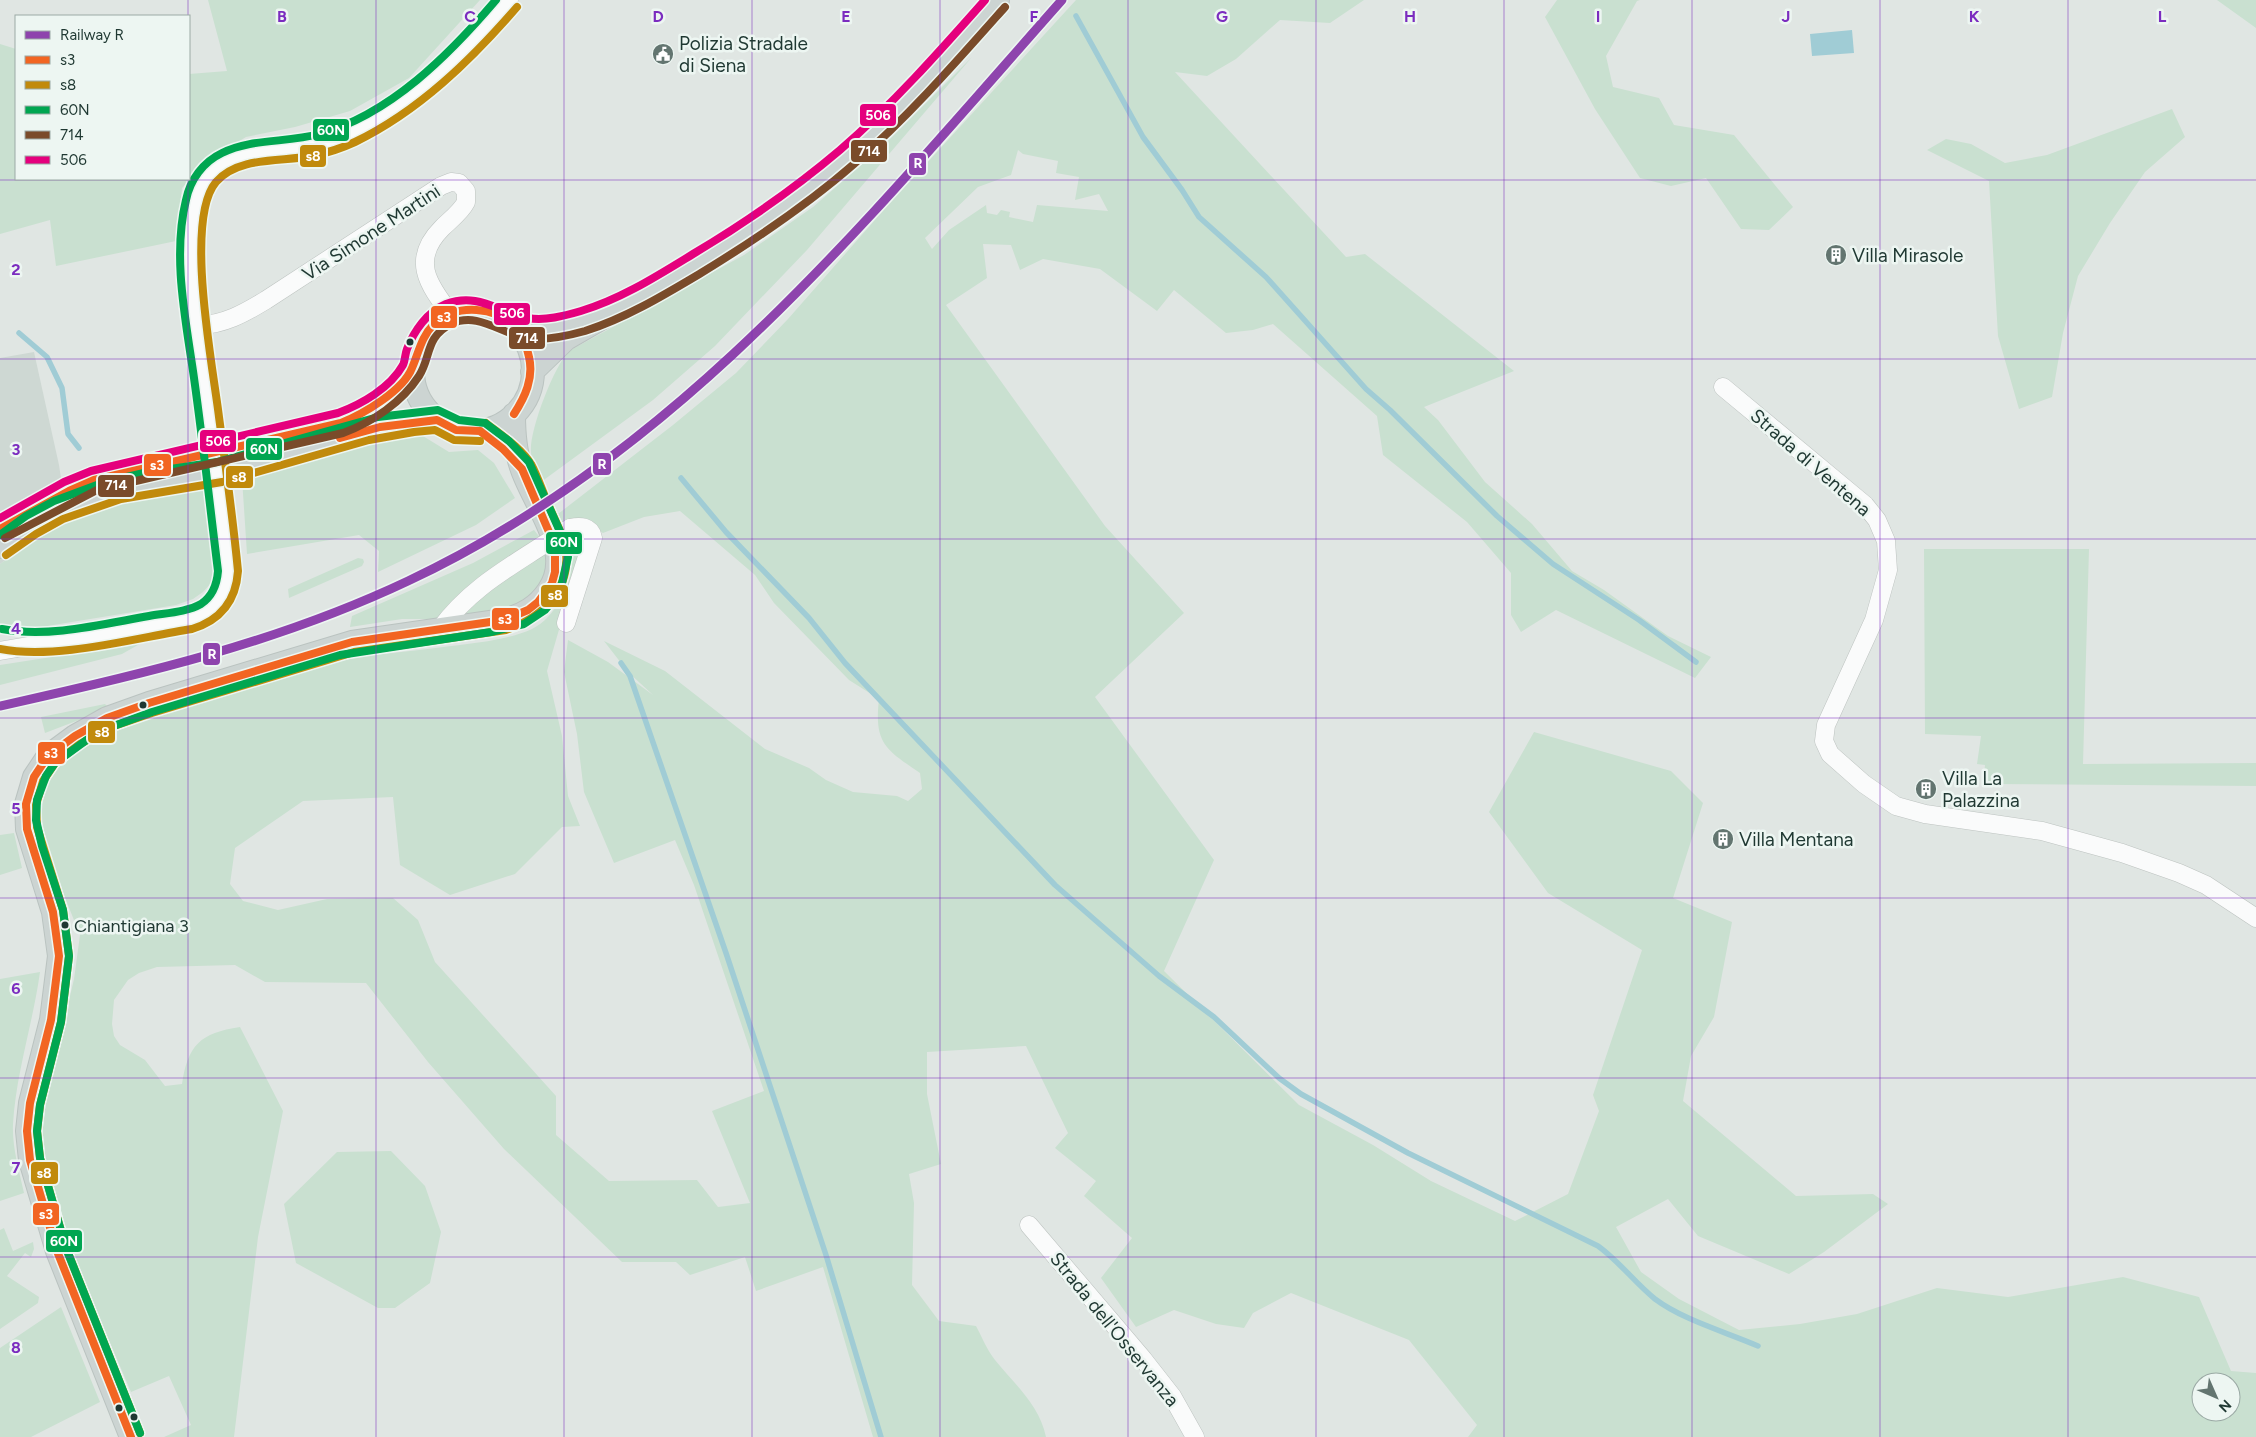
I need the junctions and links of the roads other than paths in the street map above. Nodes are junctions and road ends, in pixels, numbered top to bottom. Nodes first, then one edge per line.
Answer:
1 (510, 0) edge
2 (998, 0) edge
3 (618, 309) junction
4 (450, 314) junction
5 (512, 324) junction
6 (197, 326) junction
7 (412, 368) junction
8 (532, 372) junction
9 (1723, 387) dead end
10 (514, 414) junction
11 (437, 420) junction
12 (480, 431) junction
13 (522, 469) junction
14 (0, 529) edge
15 (0, 546) edge
16 (566, 623) dead end
17 (440, 629) junction
18 (0, 640) edge
19 (57, 640) junction
20 (0, 651) edge
21 (2256, 918) edge
22 (1029, 1225) dead end
23 (131, 1437) edge
24 (1195, 1437) edge

1 - 6 street
2 - 3 main road
3 - 5 main road
3 - 8 main road
4 - 5 main road
4 - 6 street, Via Simone Martini
4 - 7 main road
5 - 8 main road
6 - 19 street, bridge
7 - 11 main road
7 - 14 main road
8 - 10 main road
9 - 21 street, Strada di Ventena
10 - 12 main road
10 - 13 main road
11 - 12 main road
11 - 15 main road
12 - 13 main road
13 - 17 main road
16 - 17 street, bridge
17 - 23 main road
18 - 19 street
19 - 20 street
22 - 24 street, Strada dell'Osservanza

